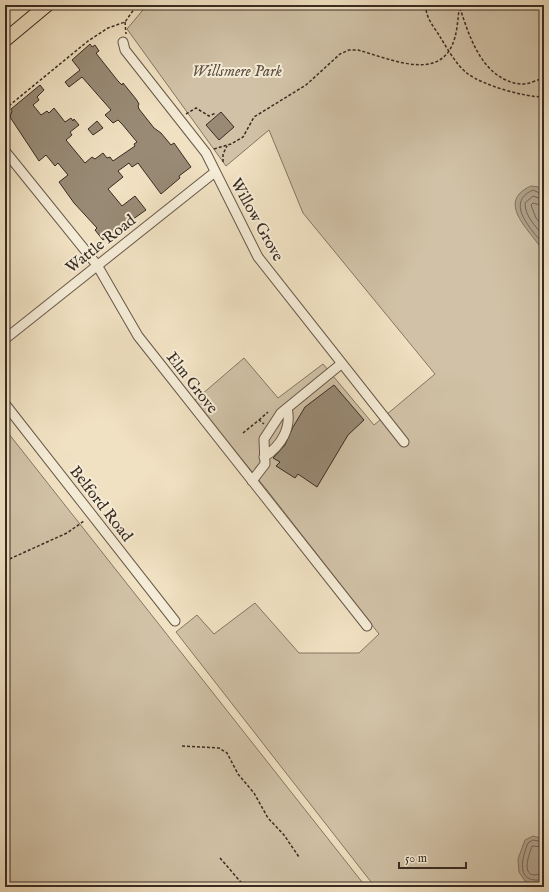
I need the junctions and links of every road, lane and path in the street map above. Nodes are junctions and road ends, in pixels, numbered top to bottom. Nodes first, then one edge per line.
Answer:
1 (46, 5) edge
2 (137, 5) edge
3 (426, 5) edge
4 (459, 6) edge
5 (125, 22) junction
6 (5, 40) edge
7 (123, 42) joint
8 (450, 52) junction
9 (544, 78) edge
10 (544, 97) edge
11 (5, 109) edge
12 (216, 113) dead end
13 (181, 120) junction
14 (227, 146) junction
15 (5, 151) edge
16 (206, 153) junction
17 (223, 162) dead end
18 (215, 172) junction
19 (97, 265) junction
20 (5, 339) edge
21 (341, 364) junction
22 (5, 404) edge
23 (287, 408) junction
24 (268, 412) dead end
25 (259, 420) dead end
26 (404, 442) dead end
27 (264, 457) junction
28 (252, 481) junction
29 (92, 515) junction
30 (5, 561) edge
31 (176, 621) dead end
32 (367, 626) dead end
33 (182, 746) dead end
34 (299, 857) dead end
35 (220, 858) dead end
36 (245, 887) edge

1 - 6 highway
2 - 5 path
3 - 8 path
4 - 8 path
4 - 9 path
5 - 7 path
5 - 11 path
7 - 13 street, Willow Grove
8 - 10 path
8 - 14 path
12 - 13 path
13 - 16 street, Willow Grove
14 - 16 path
14 - 17 path
15 - 19 street, Elm Grove
16 - 18 street, Willow Grove
18 - 19 street, Wattle Road
18 - 21 street, Willow Grove
19 - 20 street, Wattle Road
19 - 28 street, Elm Grove
21 - 23 street
21 - 26 street, Willow Grove
22 - 29 street, Belford Road
23 - 27 street
23 - 27 street
24 - 25 path
27 - 28 street
28 - 32 street, Elm Grove
29 - 30 path
29 - 31 street, Belford Road
33 - 34 path
35 - 36 path

